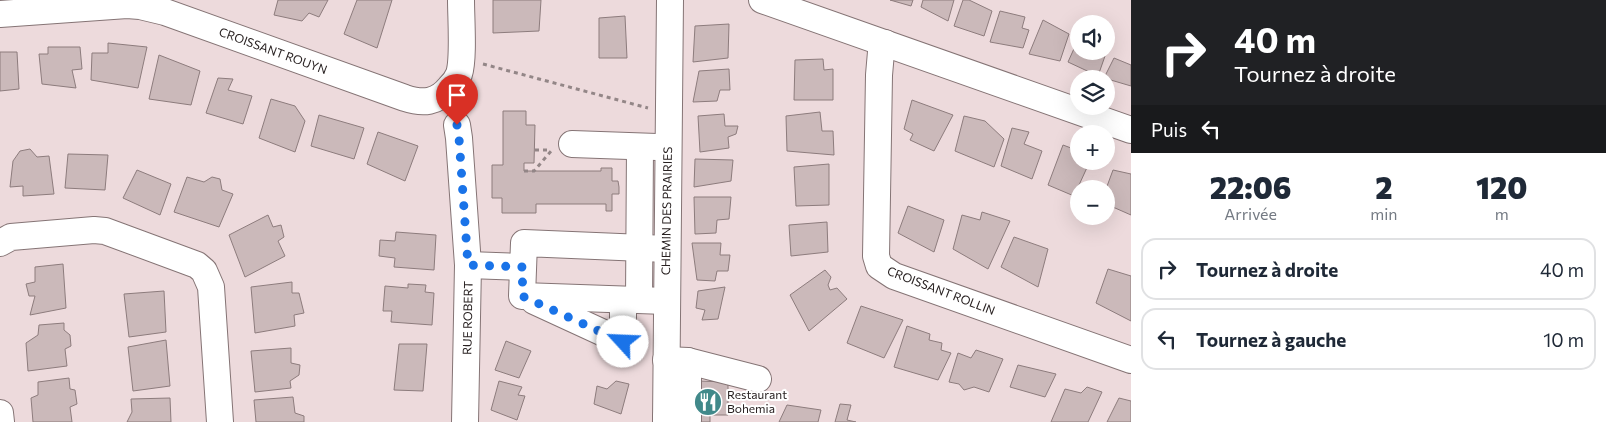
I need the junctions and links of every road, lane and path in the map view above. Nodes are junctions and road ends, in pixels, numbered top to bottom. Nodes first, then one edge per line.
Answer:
1 (461, 0) edge
2 (670, 0) edge
3 (762, 0) edge
4 (0, 14) edge
5 (885, 43) junction
6 (475, 62) dead end
7 (651, 108) dead end
8 (457, 125) dead end
9 (1131, 130) edge
10 (562, 147) joint
11 (640, 147) junction
12 (668, 148) junction
13 (524, 171) dead end
14 (0, 243) edge
15 (639, 247) junction
16 (666, 249) junction
17 (468, 265) junction
18 (523, 267) junction
19 (522, 296) junction
20 (631, 300) junction
21 (666, 301) junction
22 (1131, 360) edge
23 (677, 361) junction
24 (758, 379) dead end
25 (0, 412) edge
26 (666, 420) edge
27 (1, 422) edge
28 (220, 422) edge
29 (465, 422) edge

1 - 4 street, CROISSANT ROUYN
2 - 12 street, CHEMIN DES PRAIRIES
3 - 5 street
5 - 9 street
5 - 22 street, CROISSANT ROLLIN
6 - 7 path
8 - 17 street, RUE ROBERT
10 - 11 street
10 - 13 path
11 - 12 street
11 - 15 street
12 - 16 street, CHEMIN DES PRAIRIES
14 - 28 street
15 - 16 street
15 - 18 street
15 - 20 street
16 - 21 street, CHEMIN DES PRAIRIES
17 - 18 street
17 - 29 street, RUE ROBERT
18 - 19 street
19 - 20 street
19 - 20 street
20 - 21 street
21 - 23 street, CHEMIN DES PRAIRIES
23 - 24 street
23 - 26 street, CHEMIN DES PRAIRIES
25 - 27 street

